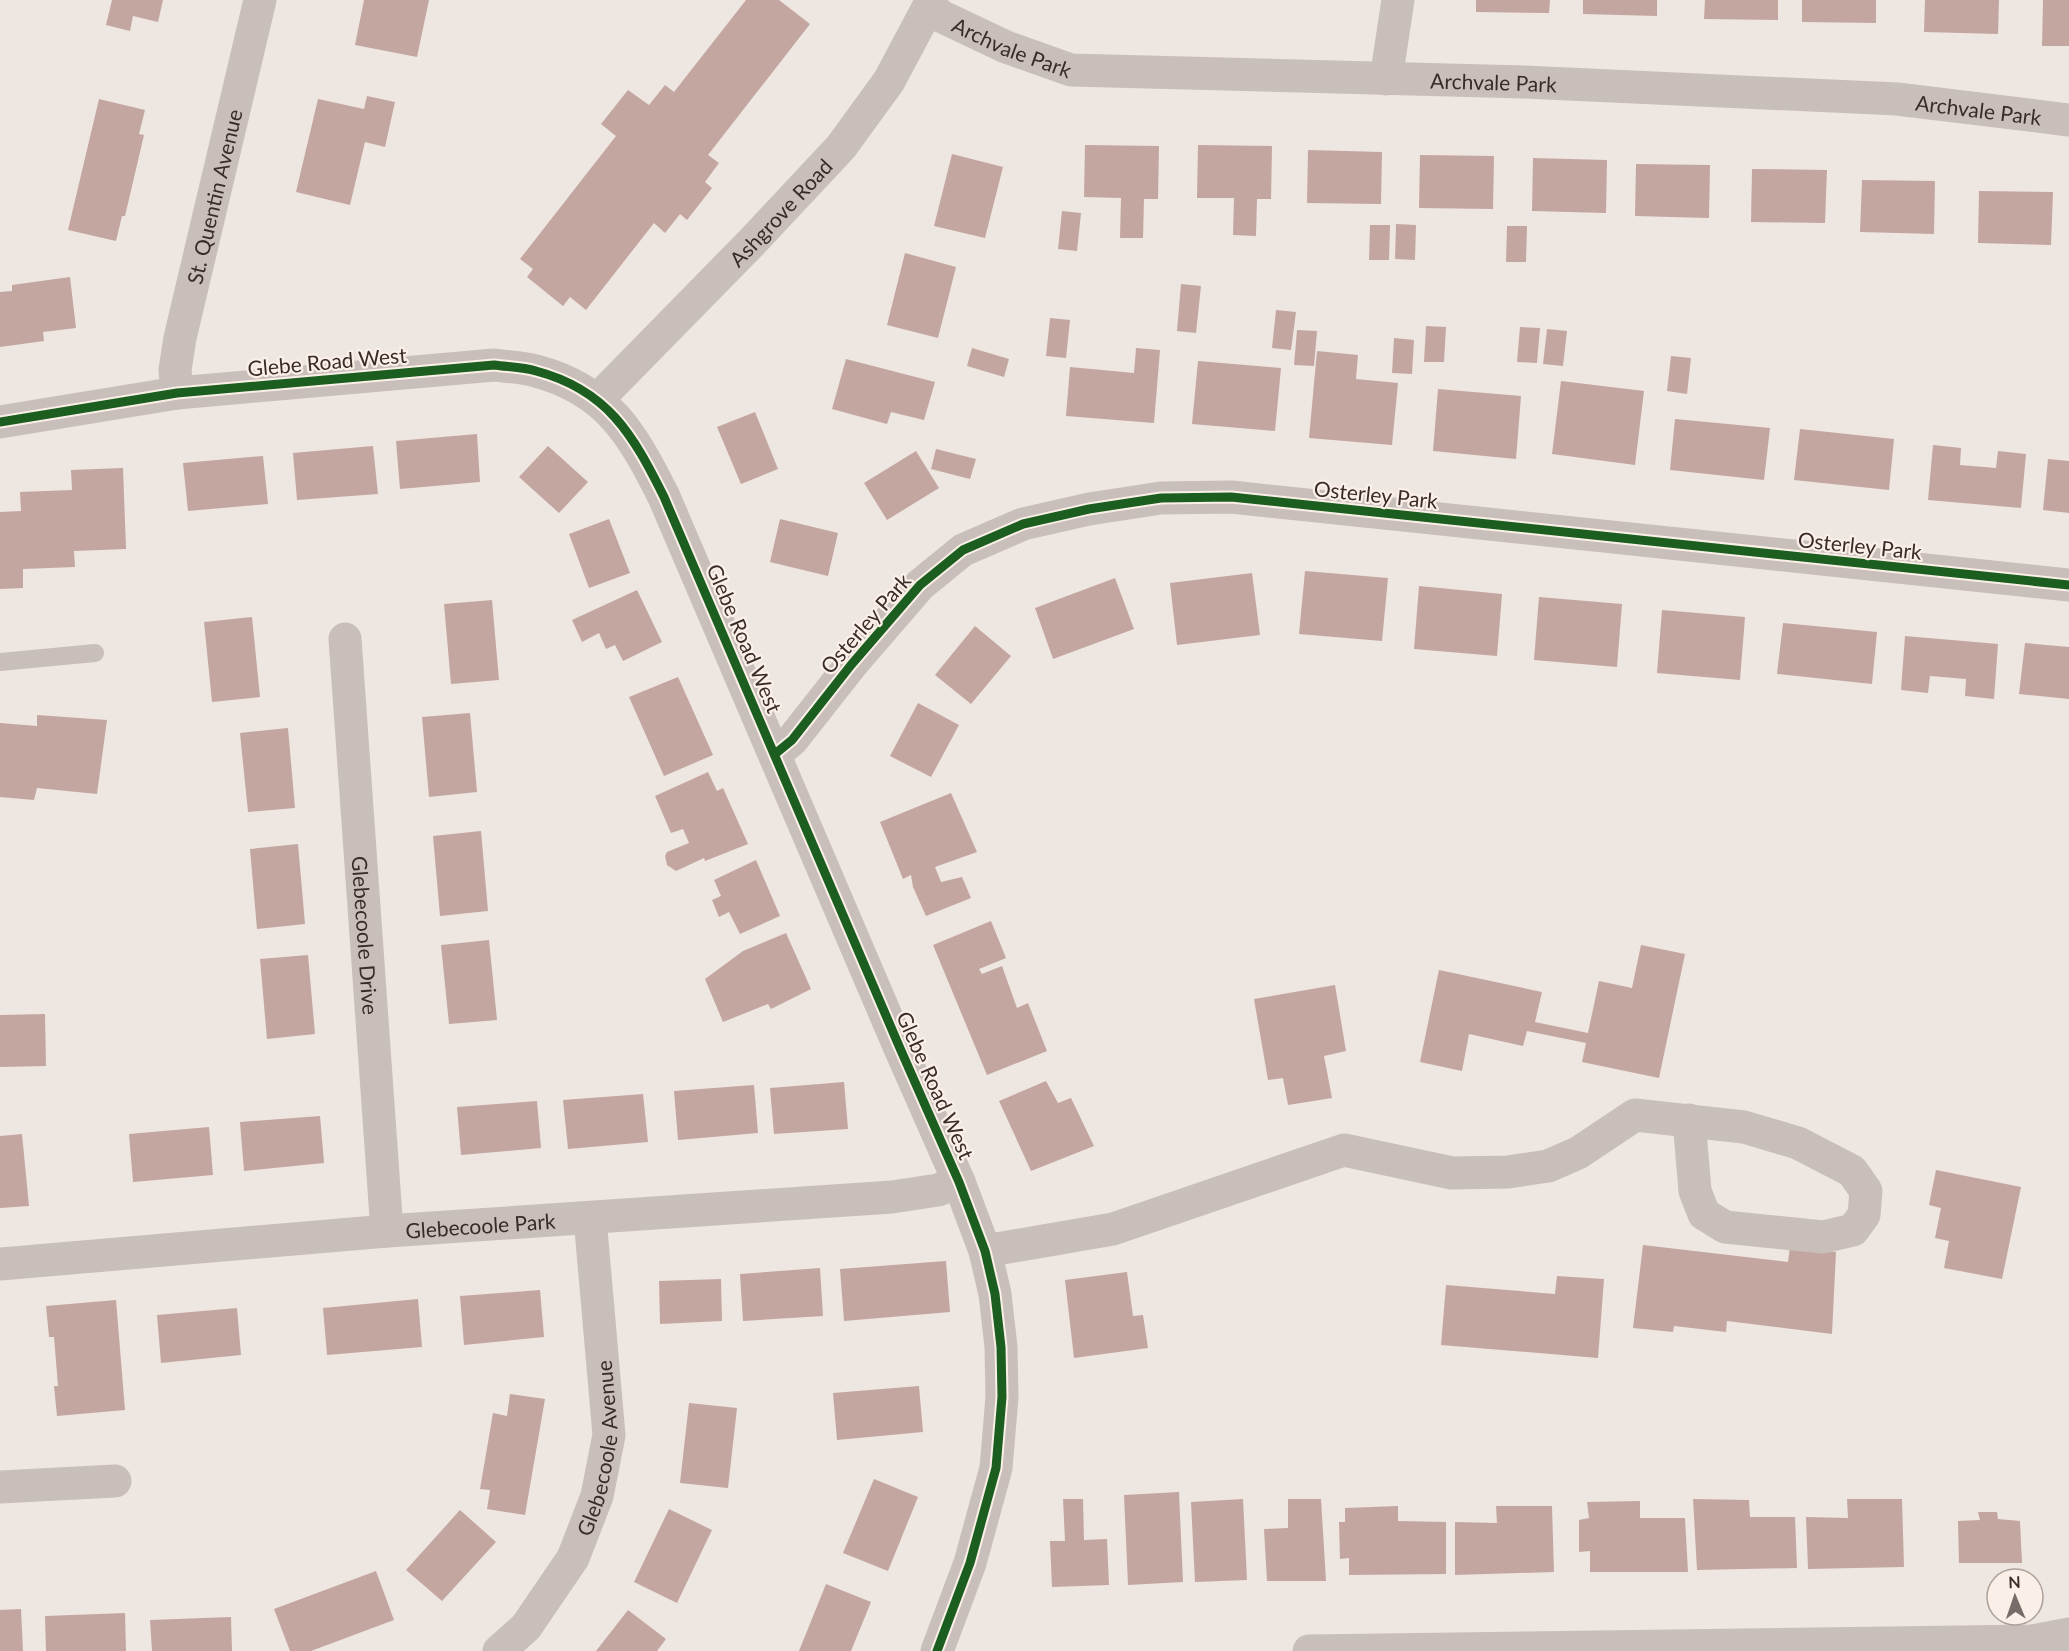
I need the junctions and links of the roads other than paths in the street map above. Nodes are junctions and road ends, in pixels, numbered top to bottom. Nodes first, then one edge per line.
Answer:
1 (260, 0) edge
2 (1398, 0) edge
3 (930, 5) edge
4 (1386, 79) junction
5 (2069, 120) edge
6 (177, 393) junction
7 (597, 399) junction
8 (0, 422) edge
9 (2069, 585) edge
10 (345, 639) dead end
11 (95, 653) dead end
12 (0, 662) edge
13 (775, 754) junction
14 (1689, 1120) junction
15 (959, 1182) junction
16 (590, 1218) junction
17 (387, 1231) junction
18 (985, 1251) junction
19 (0, 1264) edge
20 (115, 1481) dead end
21 (0, 1487) edge
22 (2069, 1634) edge
23 (499, 1651) edge
24 (938, 1651) edge
25 (1309, 1651) edge

1 - 6 street, St. Quentin Avenue
2 - 4 street
3 - 4 street, Archvale Park
3 - 7 street, Ashgrove Road
4 - 5 street, Archvale Park
6 - 7 street, Glebe Road West
6 - 8 street, Glebe Road West
7 - 13 street, Glebe Road West
9 - 13 street, Osterley Park
10 - 17 street, Glebecoole Drive
11 - 12 lane
13 - 15 street, Glebe Road West
14 - 14 street
14 - 18 street
15 - 16 street, Glebecoole Park
15 - 18 street, Glebe Road West
16 - 17 street, Glebecoole Park
16 - 23 street, Glebecoole Avenue
17 - 19 street, Glebecoole Park
18 - 24 street, Glebe Road West
20 - 21 street
22 - 25 street

